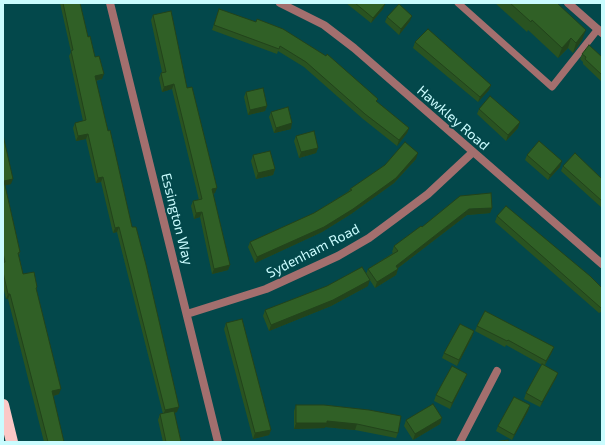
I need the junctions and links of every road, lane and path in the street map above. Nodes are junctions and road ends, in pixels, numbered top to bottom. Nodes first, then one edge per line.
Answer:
1 (110, 3) edge
2 (280, 3) edge
3 (458, 3) edge
4 (568, 3) edge
5 (600, 31) edge
6 (473, 152) junction
7 (602, 264) edge
8 (187, 314) junction
9 (497, 371) dead end
10 (3, 405) edge
11 (12, 442) edge
12 (218, 442) edge
13 (460, 442) edge

1 - 8 street, Essington Way
2 - 6 street, Hawkley Road
3 - 5 lane
4 - 5 street
6 - 7 street, Hawkley Road
6 - 8 street, Sydenham Road
8 - 12 street, Essington Way
9 - 13 street
10 - 11 highway

